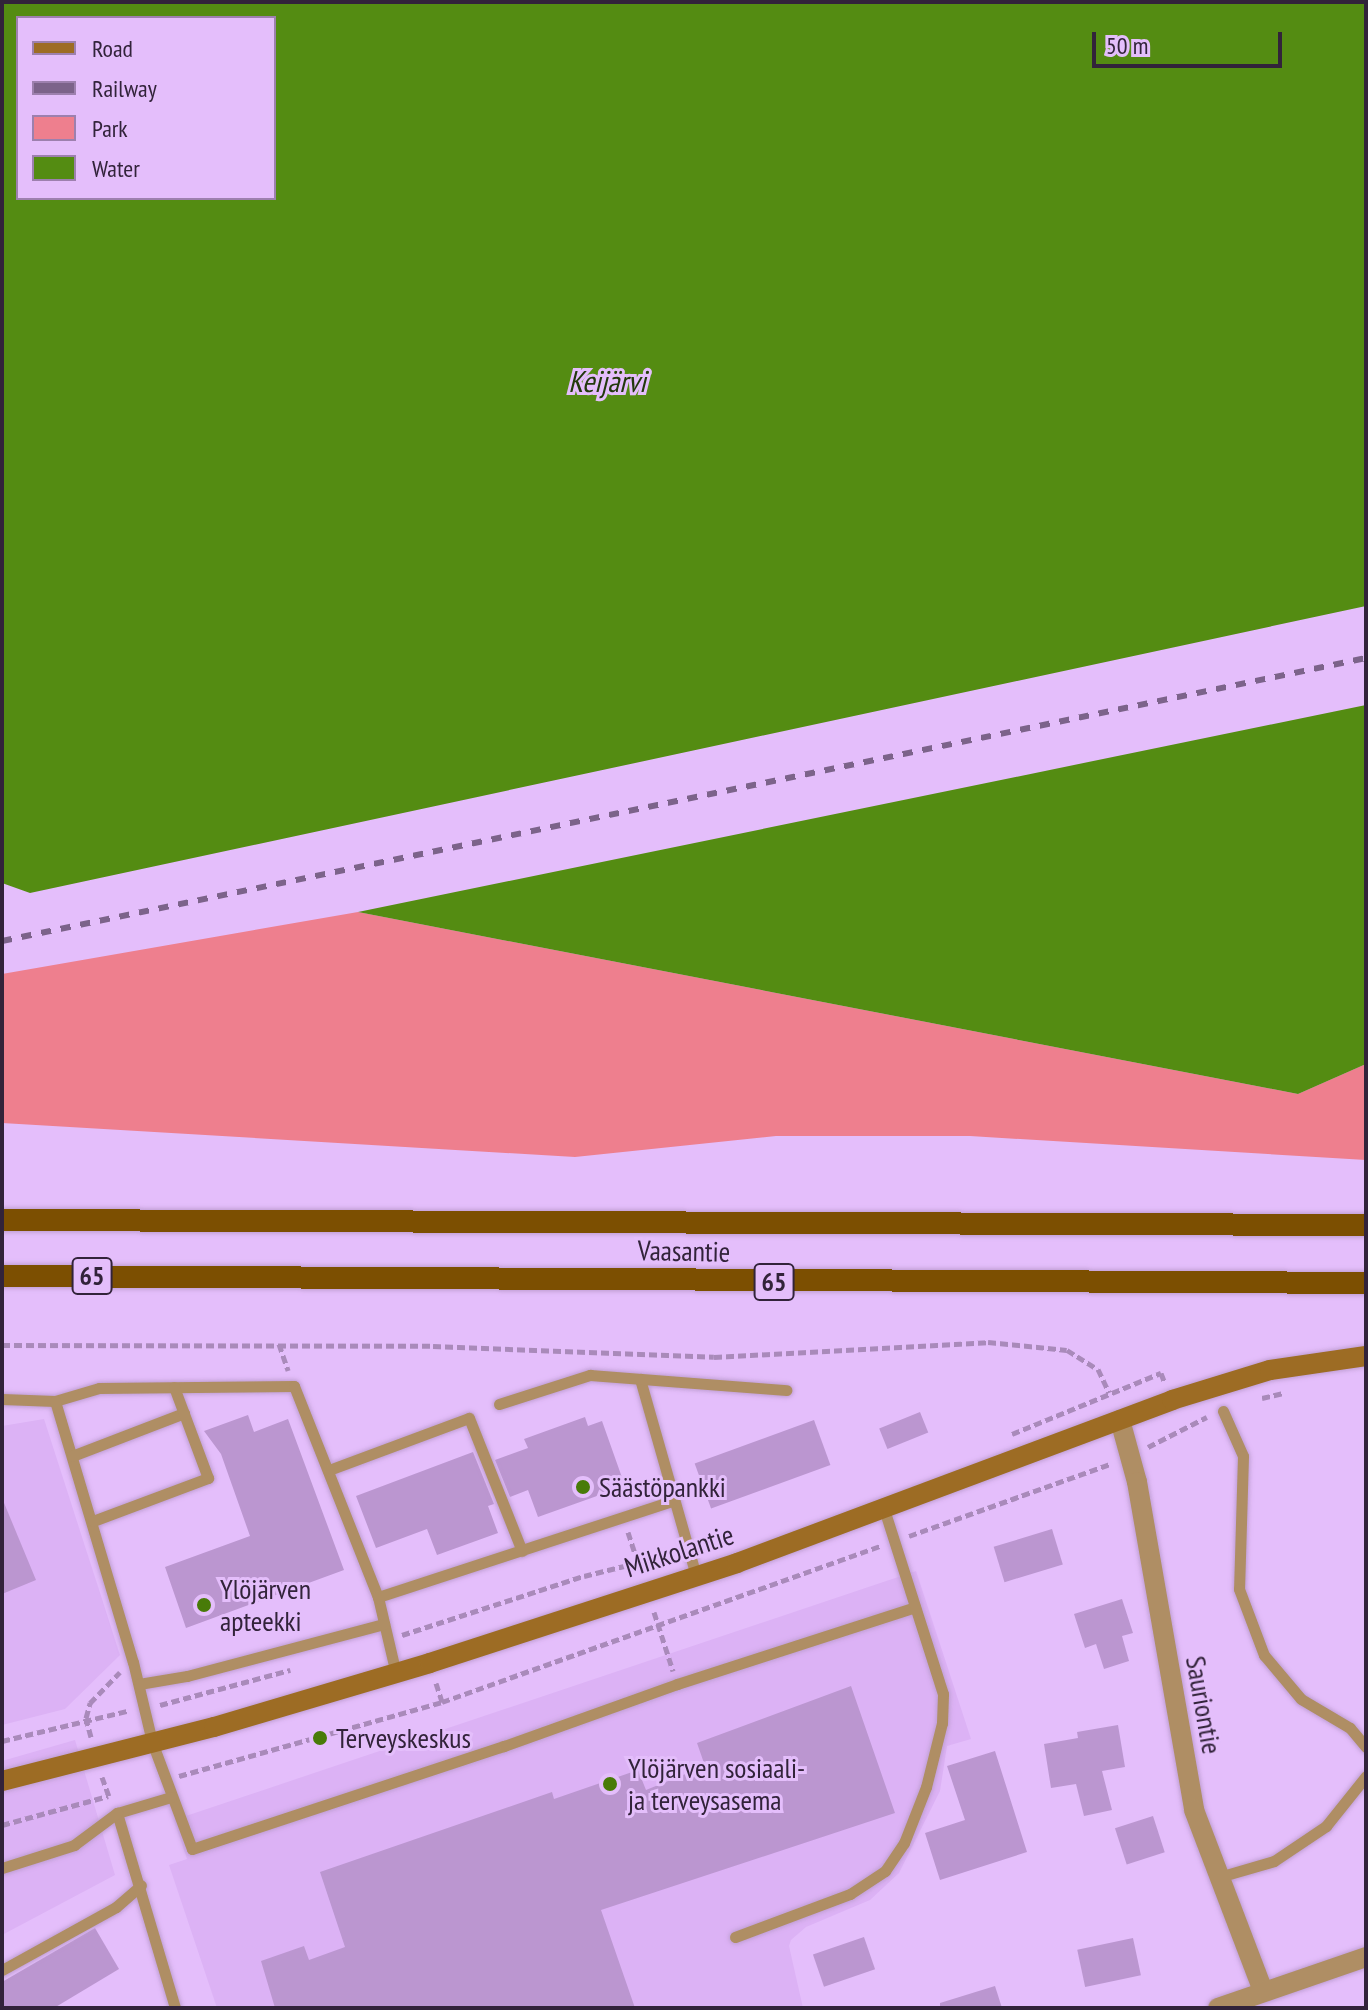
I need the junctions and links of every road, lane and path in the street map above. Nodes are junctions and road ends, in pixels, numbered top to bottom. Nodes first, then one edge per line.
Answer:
1 (2, 1220) edge
2 (1366, 1225) edge
3 (2, 1276) edge
4 (1366, 1283) edge
5 (279, 1344) junction
6 (2, 1345) edge
7 (1366, 1356) edge
8 (640, 1379) junction
9 (294, 1386) junction
10 (174, 1387) junction
11 (786, 1390) dead end
12 (1288, 1392) dead end
13 (1109, 1393) junction
14 (2, 1399) edge
15 (1259, 1399) dead end
16 (1172, 1400) junction
17 (55, 1401) junction
18 (499, 1404) dead end
19 (1223, 1411) joint
20 (184, 1413) junction
21 (1120, 1420) junction
22 (1001, 1440) dead end
23 (72, 1456) junction
24 (1132, 1457) junction
25 (329, 1470) junction
26 (674, 1500) junction
27 (884, 1509) junction
28 (93, 1521) junction
29 (894, 1541) junction
30 (688, 1549) junction
31 (522, 1551) junction
32 (696, 1576) junction
33 (378, 1597) junction
34 (915, 1607) junction
35 (384, 1624) junction
36 (659, 1626) junction
37 (386, 1641) junction
38 (133, 1662) junction
39 (295, 1668) dead end
40 (396, 1674) junction
41 (139, 1684) junction
42 (677, 1684) junction
43 (144, 1708) junction
44 (86, 1718) junction
45 (2, 1741) edge
46 (152, 1742) junction
47 (1366, 1747) edge
48 (95, 1757) junction
49 (1366, 1776) edge
50 (165, 1780) junction
51 (2, 1781) edge
52 (123, 1792) dead end
53 (109, 1796) junction
54 (171, 1797) junction
55 (117, 1813) junction
56 (2, 1825) edge
57 (2, 1868) edge
58 (1219, 1877) junction
59 (141, 1885) junction
60 (735, 1937) dead end
61 (1366, 1957) edge
62 (2, 1970) edge
63 (1263, 1991) junction
64 (175, 2008) edge
65 (1218, 2008) edge

1 - 2 highway, Vaasantie / 65
3 - 4 highway, Vaasantie / 65
5 - 6 path
5 - 9 path
5 - 13 path
7 - 16 main road, Mikkolantie
8 - 11 lane
8 - 18 lane
8 - 26 lane
9 - 10 lane
9 - 25 lane
10 - 17 lane
10 - 20 lane
12 - 15 path
13 - 16 path
13 - 22 path
14 - 17 lane
16 - 21 main road, Mikkolantie
17 - 23 lane
19 - 24 path
19 - 47 lane
20 - 23 lane
20 - 28 lane
21 - 24 street, Sauriontie
21 - 27 main road, Mikkolantie
23 - 28 lane
24 - 29 path
24 - 58 street, Sauriontie
25 - 31 lane
25 - 33 lane
26 - 30 lane
26 - 31 lane
27 - 29 lane
27 - 32 main road, Mikkolantie
28 - 38 lane
29 - 34 lane
29 - 36 path
30 - 32 lane
30 - 37 path
31 - 33 lane
32 - 40 main road, Mikkolantie
33 - 35 lane
34 - 42 lane
34 - 60 lane
35 - 37 lane
35 - 41 lane
36 - 42 path
36 - 50 path
37 - 40 lane
38 - 41 lane
38 - 44 path
39 - 43 path
40 - 46 main road, Mikkolantie
41 - 43 lane
42 - 54 lane
43 - 44 path
43 - 46 lane
44 - 45 path
44 - 48 path
46 - 48 main road, Mikkolantie
46 - 50 lane
48 - 51 main road, Mikkolantie
48 - 53 path
49 - 58 lane
50 - 54 lane
52 - 53 path
53 - 56 path
54 - 55 lane
55 - 57 lane
55 - 59 lane
58 - 63 street, Sauriontie
59 - 62 lane
59 - 64 lane
61 - 63 street
63 - 65 street

